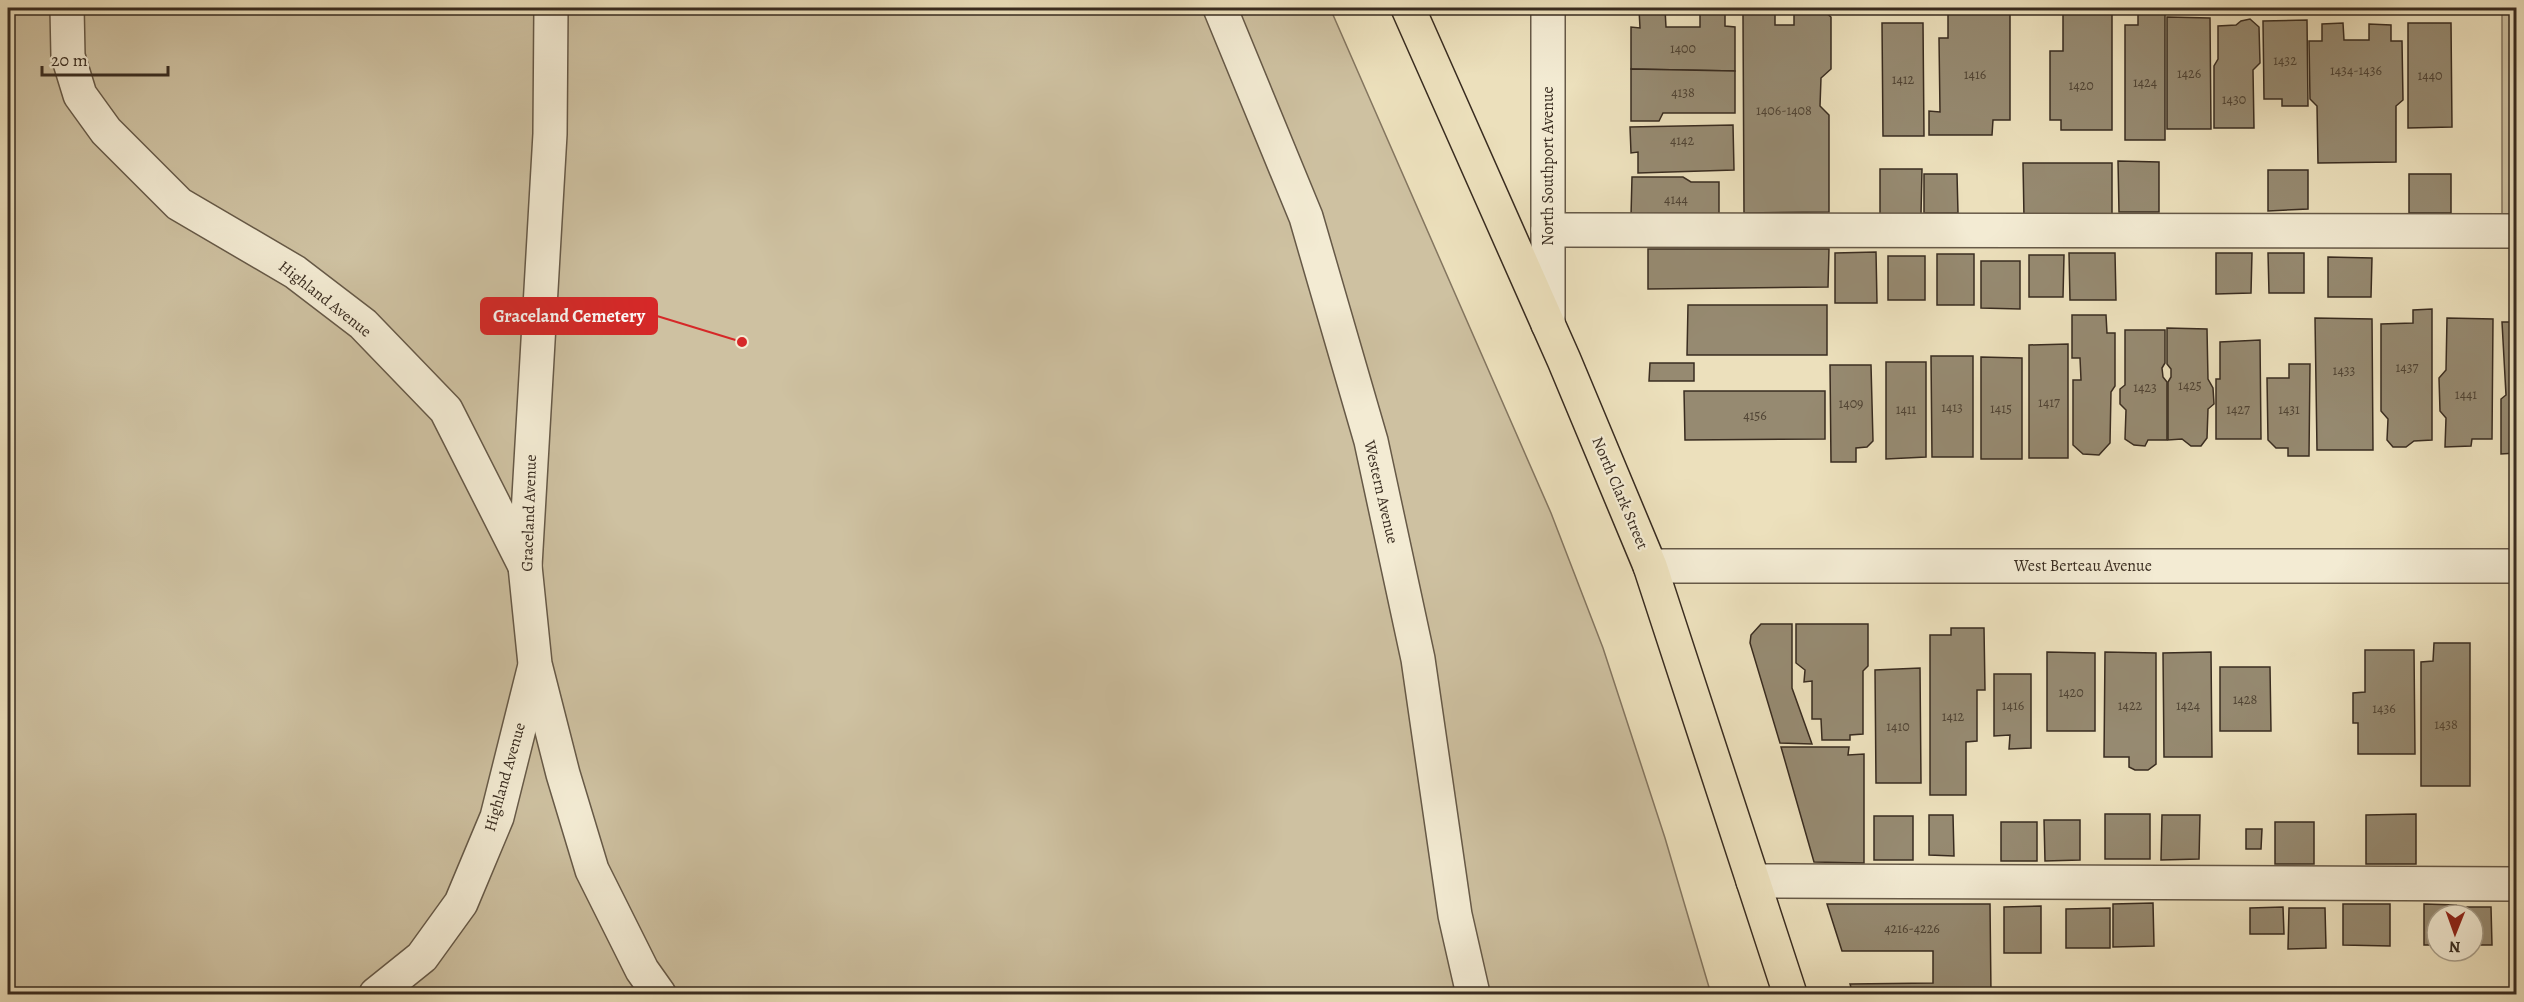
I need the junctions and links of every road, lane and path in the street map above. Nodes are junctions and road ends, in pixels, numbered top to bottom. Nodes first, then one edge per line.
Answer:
1 (68, 8) edge
2 (551, 8) edge
3 (1220, 8) edge
4 (1408, 8) edge
5 (1548, 8) edge
6 (1548, 230) junction
7 (2517, 231) edge
8 (1548, 324) junction
9 (525, 566) junction
10 (1650, 566) junction
11 (2517, 566) edge
12 (535, 664) junction
13 (1753, 881) junction
14 (2517, 884) edge
15 (376, 994) edge
16 (659, 994) edge
17 (1473, 994) edge
18 (1790, 994) edge

1 - 9 street, Highland Avenue
2 - 9 street, Graceland Avenue
3 - 17 street, Western Avenue
4 - 8 main road, North Clark Street
5 - 6 street, North Southport Avenue
6 - 7 street
6 - 8 street, North Southport Avenue
8 - 10 main road, North Clark Street
9 - 12 street, Graceland Avenue
10 - 11 street, West Berteau Avenue
10 - 13 main road, North Clark Street
12 - 15 street, Highland Avenue
12 - 16 street, Graceland Avenue
13 - 14 street
13 - 18 main road, North Clark Street

